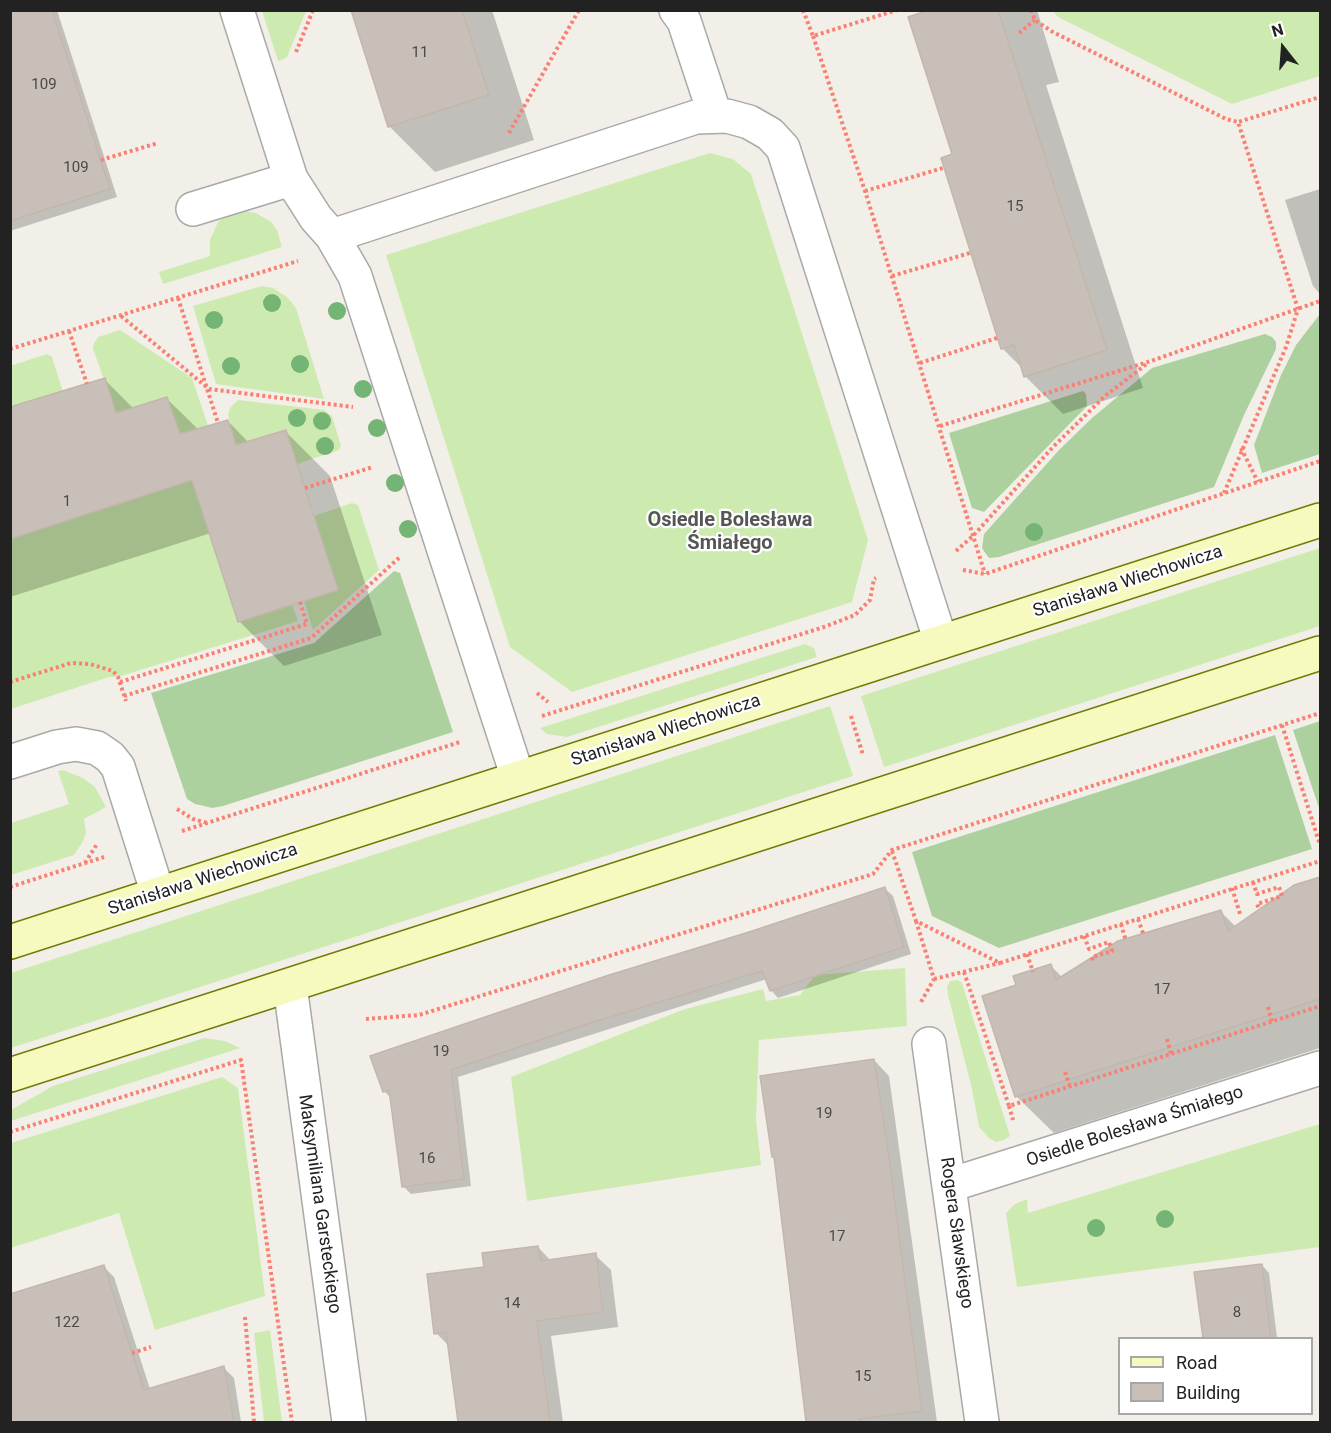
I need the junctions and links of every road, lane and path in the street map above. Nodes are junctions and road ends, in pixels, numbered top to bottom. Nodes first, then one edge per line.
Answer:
1 (237, 10) edge
2 (313, 10) edge
3 (579, 10) edge
4 (676, 10) edge
5 (803, 10) edge
6 (897, 10) edge
7 (1031, 10) edge
8 (1035, 20) junction
9 (1019, 33) dead end
10 (813, 36) junction
11 (292, 61) dead end
12 (1320, 97) edge
13 (714, 115) junction
14 (1238, 122) junction
15 (506, 138) dead end
16 (158, 143) dead end
17 (101, 160) dead end
18 (943, 168) dead end
19 (291, 178) junction
20 (865, 191) junction
21 (193, 209) dead end
22 (332, 236) junction
23 (970, 253) dead end
24 (305, 258) dead end
25 (892, 276) junction
26 (178, 297) junction
27 (1320, 301) edge
28 (1298, 309) junction
29 (121, 316) junction
30 (69, 331) junction
31 (997, 338) dead end
32 (10, 349) edge
33 (1151, 361) junction
34 (920, 363) junction
35 (87, 384) dead end
36 (208, 389) junction
37 (353, 407) dead end
38 (218, 423) dead end
39 (940, 426) junction
40 (1241, 448) junction
41 (1320, 461) edge
42 (373, 467) dead end
43 (1258, 482) junction
44 (305, 488) dead end
45 (1224, 493) junction
46 (1320, 520) edge
47 (973, 536) junction
48 (402, 556) dead end
49 (949, 557) junction
50 (917, 566) junction
51 (985, 574) junction
52 (300, 602) dead end
53 (941, 642) junction
54 (1320, 653) edge
55 (10, 682) edge
56 (120, 682) junction
57 (123, 690) junction
58 (114, 693) dead end
59 (124, 696) junction
60 (126, 701) dead end
61 (850, 711) dead end
62 (1320, 713) edge
63 (1282, 725) junction
64 (502, 728) junction
65 (10, 762) edge
66 (865, 762) dead end
67 (518, 778) junction
68 (172, 801) dead end
69 (208, 823) junction
70 (143, 844) junction
71 (1320, 845) edge
72 (892, 850) junction
73 (1320, 861) edge
74 (1253, 882) junction
75 (10, 887) edge
76 (1232, 888) junction
77 (158, 894) junction
78 (1259, 909) dead end
79 (1240, 914) dead end
80 (1138, 919) junction
81 (916, 921) junction
82 (1120, 924) junction
83 (1084, 936) junction
84 (1144, 936) dead end
85 (1126, 941) dead end
86 (10, 942) edge
87 (1027, 954) junction
88 (1093, 962) dead end
89 (1000, 963) junction
90 (964, 972) junction
91 (1033, 972) dead end
92 (934, 979) junction
93 (290, 986) junction
94 (1320, 1006) edge
95 (1268, 1007) dead end
96 (366, 1019) dead end
97 (1272, 1022) junction
98 (1167, 1039) dead end
99 (929, 1044) joint
100 (1171, 1054) junction
101 (1320, 1068) edge
102 (1065, 1072) dead end
103 (10, 1075) edge
104 (1070, 1087) junction
105 (10, 1132) edge
106 (950, 1185) junction
107 (245, 1317) dead end
108 (151, 1347) dead end
109 (132, 1353) dead end
110 (254, 1422) edge
111 (292, 1422) edge
112 (349, 1422) edge
113 (982, 1422) edge

1 - 19 street
2 - 11 path
3 - 15 path
4 - 13 street
5 - 10 path
6 - 10 path
7 - 8 path
8 - 9 path
8 - 14 path
10 - 20 path
12 - 14 path
13 - 22 street
13 - 50 street
14 - 28 path
16 - 17 path
18 - 20 path
19 - 21 street
19 - 22 street
20 - 25 path
22 - 64 street
23 - 25 path
24 - 26 path
25 - 34 path
26 - 29 path
26 - 36 path
27 - 28 path
28 - 33 path
28 - 40 path
29 - 30 path
29 - 36 path
30 - 32 path
30 - 35 path
31 - 34 path
33 - 39 path
33 - 47 path
34 - 39 path
36 - 37 path
36 - 38 path
39 - 47 path
40 - 43 path
40 - 45 path
41 - 43 path
42 - 44 path
43 - 45 path
45 - 51 path
46 - 53 street, Stanisława Wiechowicza
47 - 49 path
47 - 51 path
48 - 59 path
49 - 50 path
49 - 51 path
50 - 53 street
50 - 64 path
52 - 56 path
53 - 67 street, Stanisława Wiechowicza
54 - 93 street
55 - 56 path
56 - 57 path
57 - 58 path
57 - 59 path
59 - 60 path
61 - 66 path
62 - 63 path
63 - 71 path
63 - 72 path
64 - 67 street
64 - 69 path
65 - 70 street
67 - 77 street, Stanisława Wiechowicza
68 - 69 path
69 - 70 path
70 - 75 path
70 - 77 street
72 - 81 path
72 - 96 path
73 - 74 path
74 - 76 path
74 - 78 path
76 - 79 path
76 - 80 path
77 - 86 street, Stanisława Wiechowicza
80 - 82 path
80 - 84 path
81 - 89 path
81 - 92 path
82 - 83 path
82 - 85 path
83 - 87 path
83 - 88 path
87 - 89 path
87 - 91 path
89 - 90 path
90 - 92 path
90 - 104 path
92 - 99 path
93 - 103 street
93 - 112 street, Maksymiliana Garsteckiego
94 - 97 path
95 - 97 path
97 - 100 path
98 - 100 path
99 - 106 street, Rogera Sławskiego
100 - 104 path
101 - 106 street, Osiedle Bolesława Śmiałego
102 - 104 path
105 - 111 path
106 - 113 street, Rogera Sławskiego
107 - 110 path
108 - 109 path

